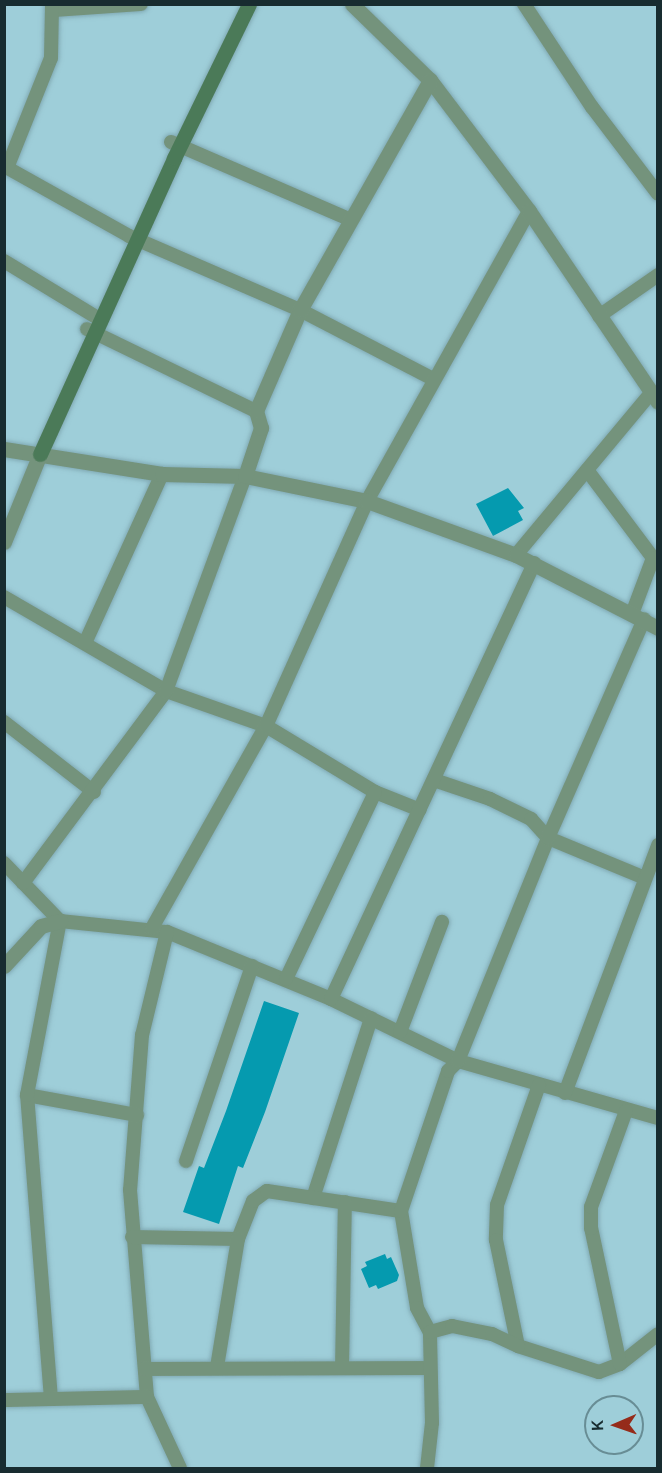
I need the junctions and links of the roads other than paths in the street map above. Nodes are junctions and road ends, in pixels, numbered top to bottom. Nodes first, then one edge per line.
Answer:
1 (141, 4) edge
2 (241, 4) edge
3 (249, 4) edge
4 (524, 4) edge
5 (354, 5) edge
6 (53, 7) edge
7 (429, 80) junction
8 (175, 144) junction
9 (6, 167) edge
10 (657, 194) edge
11 (529, 211) junction
12 (351, 220) junction
13 (134, 237) junction
14 (4, 261) edge
15 (657, 275) edge
16 (300, 310) junction
17 (599, 316) junction
18 (94, 325) junction
19 (433, 379) junction
20 (654, 397) edge
21 (256, 411) junction
22 (4, 449) edge
23 (37, 454) junction
24 (587, 470) junction
25 (162, 474) junction
26 (245, 476) junction
27 (367, 501) junction
28 (4, 524) edge
29 (4, 542) edge
30 (516, 555) junction
31 (534, 563) junction
32 (4, 597) edge
33 (638, 616) junction
34 (657, 628) edge
35 (85, 643) junction
36 (166, 691) junction
37 (4, 722) edge
38 (266, 726) junction
39 (434, 780) junction
40 (94, 792) junction
41 (375, 792) junction
42 (420, 810) junction
43 (548, 838) junction
44 (657, 845) edge
45 (4, 863) edge
46 (645, 878) junction
47 (23, 883) junction
48 (60, 921) junction
49 (442, 922) dead end
50 (152, 928) junction
51 (167, 932) junction
52 (4, 966) edge
53 (252, 966) junction
54 (286, 979) junction
55 (331, 999) junction
56 (371, 1018) junction
57 (400, 1032) junction
58 (458, 1061) junction
59 (539, 1085) junction
60 (565, 1093) junction
61 (27, 1095) junction
62 (626, 1111) junction
63 (137, 1115) junction
64 (657, 1118) edge
65 (186, 1161) dead end
66 (313, 1198) junction
67 (345, 1203) junction
68 (401, 1210) junction
69 (132, 1237) junction
70 (238, 1239) junction
71 (430, 1332) junction
72 (657, 1334) edge
73 (518, 1346) junction
74 (620, 1365) junction
75 (217, 1367) junction
76 (342, 1368) junction
77 (430, 1368) junction
78 (144, 1369) junction
79 (147, 1397) junction
80 (51, 1399) junction
81 (4, 1400) edge
82 (180, 1468) edge
83 (427, 1468) edge

1 - 6 street
2 - 8 main road
3 - 8 main road
4 - 10 street
5 - 7 street
6 - 9 street
7 - 11 street
7 - 12 street
8 - 12 street
8 - 13 main road
9 - 13 street
11 - 17 street
11 - 19 street
12 - 16 street
13 - 16 street
13 - 18 main road
14 - 18 street
15 - 17 street
16 - 19 street
16 - 21 street
17 - 20 street
18 - 21 street
18 - 23 main road
19 - 27 street
20 - 24 street
21 - 26 street
22 - 23 street
23 - 25 street
23 - 28 street
23 - 29 street
24 - 30 street
24 - 33 street
25 - 26 street
25 - 35 street
26 - 27 street
26 - 36 street
27 - 30 street
27 - 38 street
30 - 31 street
31 - 33 street
31 - 39 street
32 - 35 street
33 - 34 street
33 - 43 street
35 - 36 street
36 - 38 street
36 - 40 street
37 - 40 street
38 - 41 street
38 - 50 street
39 - 42 street
39 - 43 street
40 - 47 street
41 - 42 street
41 - 54 street
42 - 55 street
43 - 46 street
43 - 58 street
44 - 46 street
45 - 47 street
46 - 60 street
47 - 48 street
48 - 50 street
48 - 52 street
48 - 61 street
49 - 57 street
50 - 51 street
51 - 53 street
51 - 63 street
53 - 54 street
53 - 65 street
54 - 55 street
55 - 56 street
56 - 57 street
56 - 66 street
57 - 58 street
58 - 59 street
58 - 68 street
59 - 60 street
59 - 73 street
60 - 62 street
61 - 63 street
61 - 80 street
62 - 64 street
62 - 74 street
63 - 69 street
66 - 67 street
66 - 70 street
67 - 68 street
67 - 76 street
68 - 71 street
69 - 70 street
69 - 78 street
70 - 75 street
71 - 73 street
71 - 77 street
72 - 74 street
73 - 74 street
75 - 76 street
75 - 78 street
76 - 77 street
77 - 83 street
78 - 79 street
79 - 80 street
79 - 82 street
80 - 81 street

